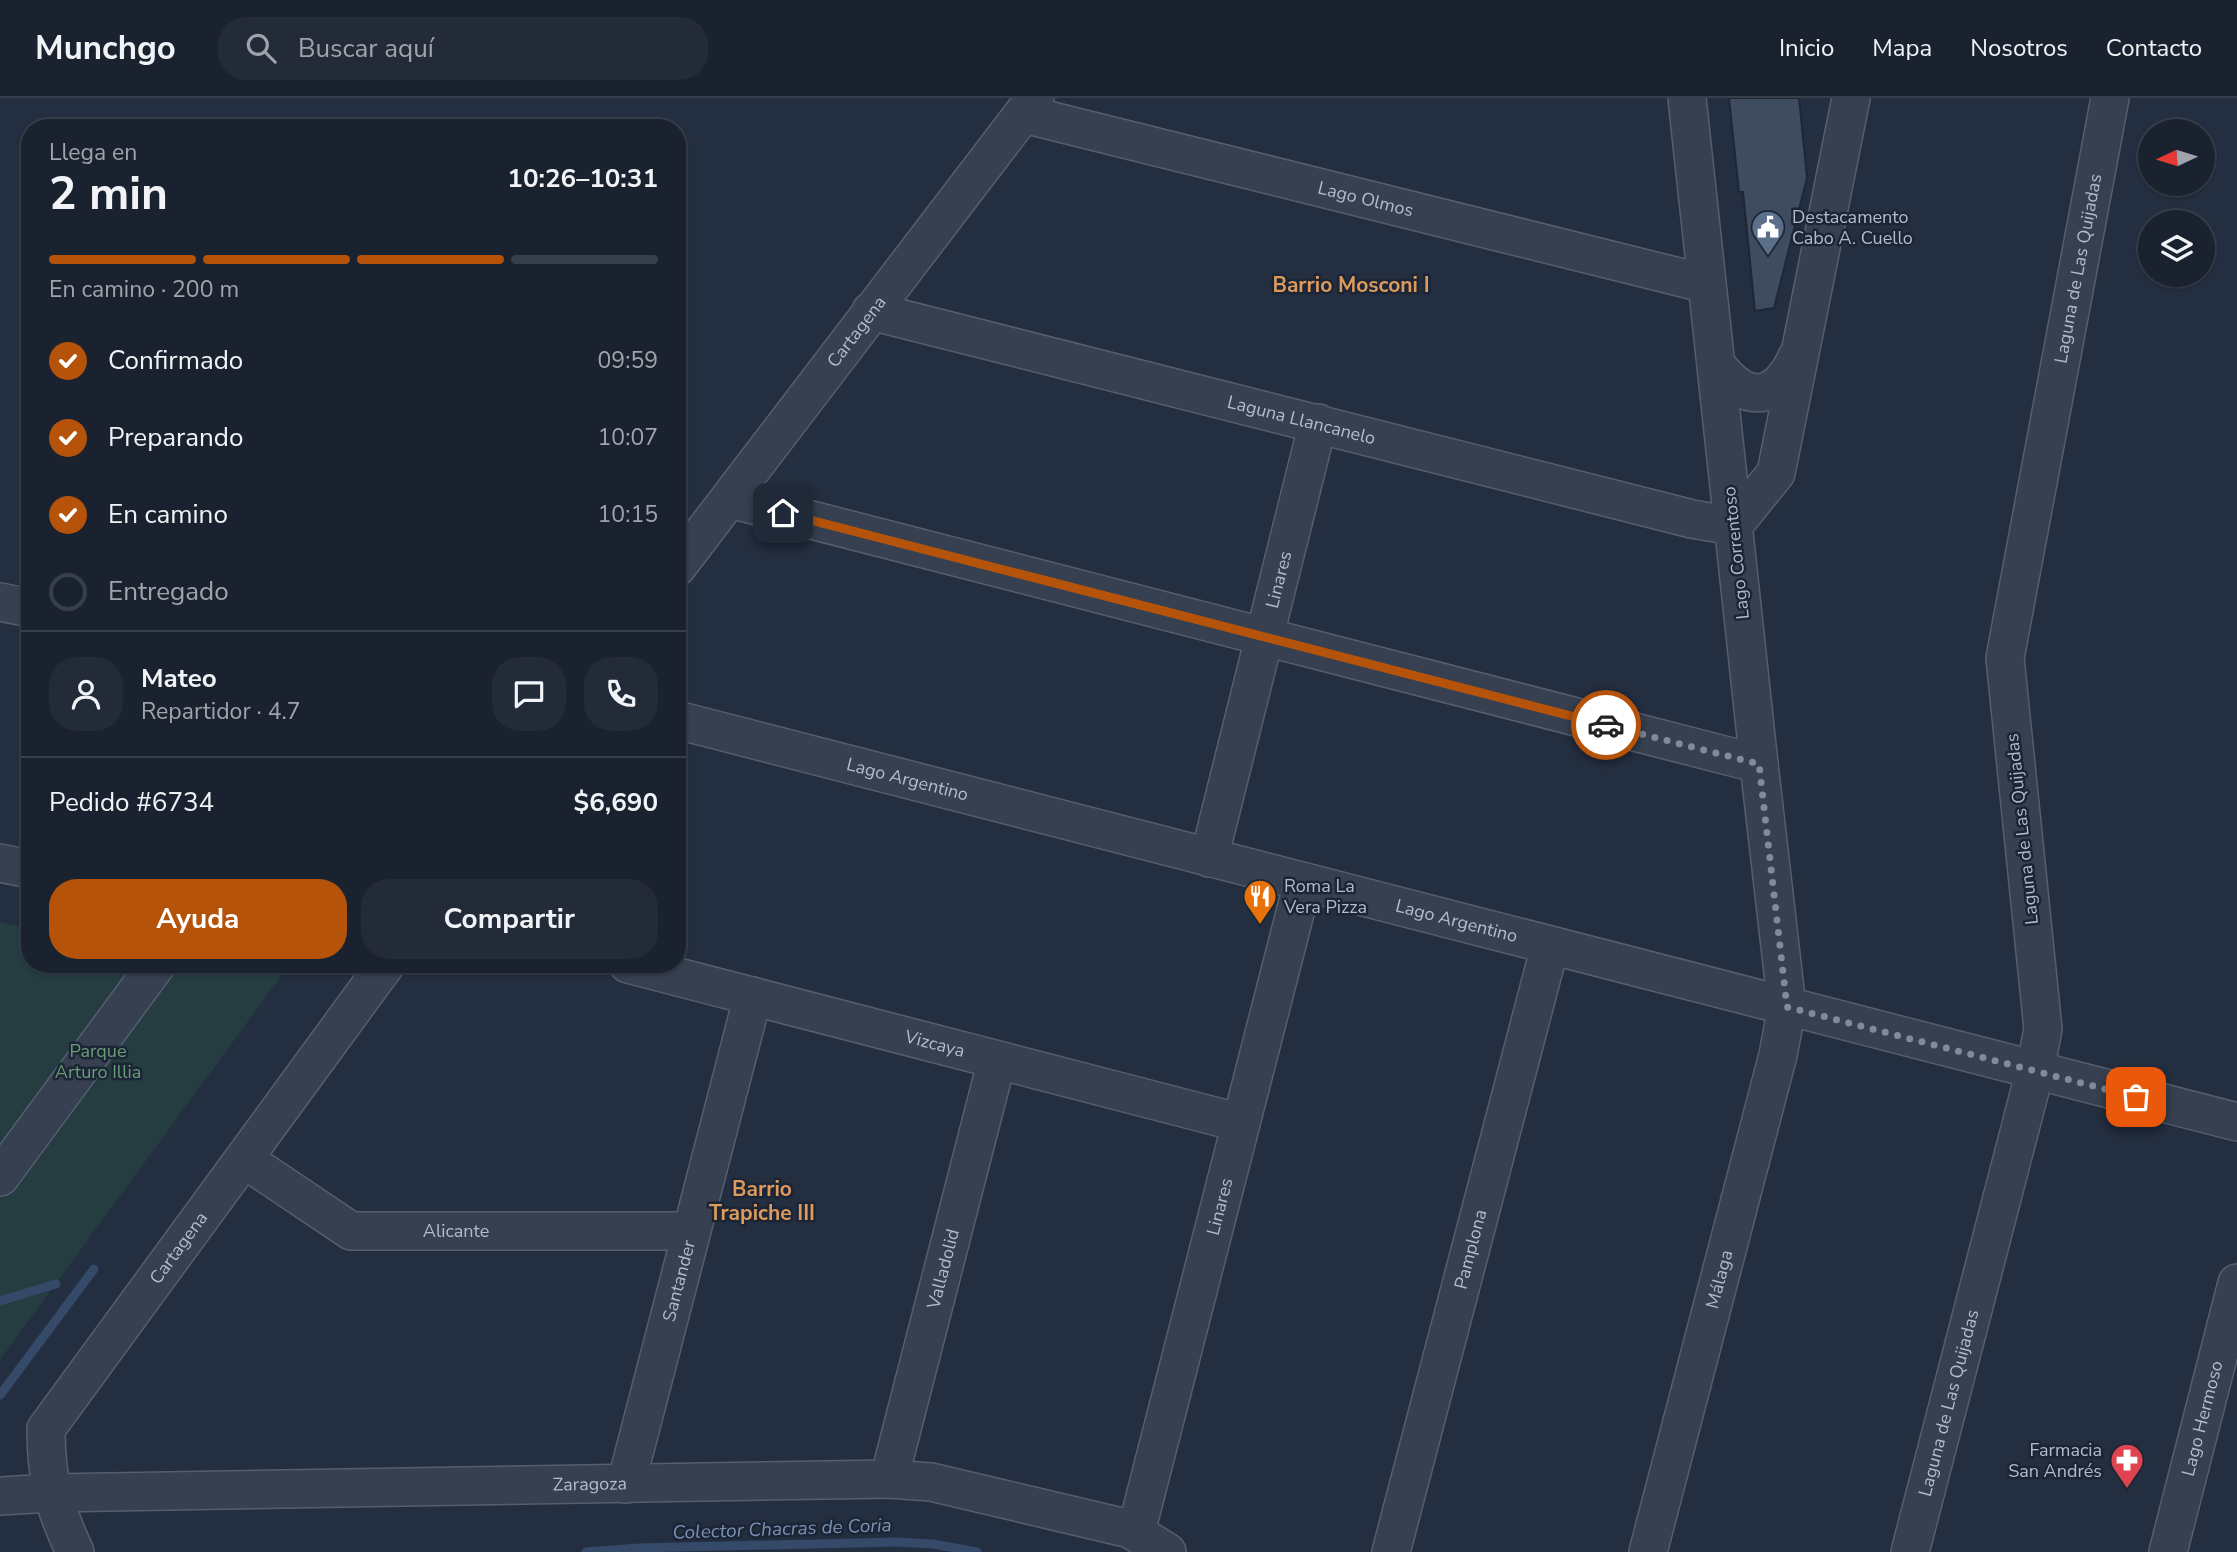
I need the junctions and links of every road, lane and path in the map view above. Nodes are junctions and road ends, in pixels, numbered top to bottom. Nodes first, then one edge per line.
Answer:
1 (1688, 98) edge
2 (1852, 98) edge
3 (2110, 98) edge
4 (1030, 106) edge
5 (1707, 284) junction
6 (871, 312) junction
7 (1802, 345) junction
8 (1716, 364) junction
9 (1318, 423) junction
10 (730, 499) junction
11 (1733, 526) junction
12 (686, 555) edge
13 (0, 602) edge
14 (21, 606) edge
15 (1264, 637) junction
16 (686, 722) edge
17 (1759, 764) junction
18 (1209, 858) junction
19 (0, 863) edge
20 (21, 867) edge
21 (1303, 882) junction
22 (1550, 946) junction
23 (150, 973) edge
24 (379, 973) edge
25 (663, 973) edge
26 (753, 996) junction
27 (1787, 1007) junction
28 (997, 1060) junction
29 (2035, 1071) junction
30 (2237, 1122) edge
31 (1241, 1123) junction
32 (244, 1159) junction
33 (0, 1177) edge
34 (691, 1231) junction
35 (2237, 1283) edge
36 (2226, 1374) edge
37 (889, 1479) junction
38 (626, 1484) junction
39 (51, 1493) junction
40 (0, 1496) edge
41 (1136, 1532) junction
42 (75, 1552) edge
43 (1167, 1552) edge
44 (1391, 1552) edge
45 (1648, 1552) edge
46 (1910, 1552) edge
47 (2168, 1552) edge

1 - 5 street, Lago Correntoso
2 - 7 street
3 - 29 street, Laguna de Las Quijadas
4 - 5 street, Lago Olmos
4 - 6 street, Cartagena
5 - 8 street, Lago Correntoso
6 - 9 street, Laguna Llancanelo
6 - 10 street, Cartagena
7 - 8 street
7 - 11 street
8 - 11 street, Lago Correntoso
9 - 11 street, Laguna Llancanelo
9 - 15 street, Linares
10 - 12 street, Cartagena
10 - 15 street
11 - 17 street, Lago Correntoso
13 - 14 street
15 - 17 street
15 - 18 street, Linares
16 - 18 street, Lago Argentino
17 - 27 street, Lago Correntoso
18 - 21 street, Lago Argentino
19 - 20 street
21 - 22 street, Lago Argentino
21 - 31 street, Linares
22 - 27 street, Lago Argentino
22 - 44 street, Pamplona
23 - 33 street
24 - 32 street, Cartagena
25 - 26 street, Vizcaya
26 - 28 street, Vizcaya
26 - 34 street, Santander
27 - 29 street, Lago Argentino
27 - 45 street, Málaga
28 - 31 street, Vizcaya
28 - 37 street, Valladolid
29 - 30 street, Lago Argentino
29 - 46 street, Laguna de Las Quijadas
31 - 41 street, Linares
32 - 34 street, Alicante
32 - 39 street, Cartagena
34 - 38 street, Santander
35 - 36 street, Lago Hermoso
36 - 47 street, Lago Hermoso
37 - 38 street, Zaragoza
37 - 41 street, Zaragoza
38 - 39 street, Zaragoza
39 - 40 street, Zaragoza
39 - 42 street, Cartagena
41 - 43 street, Zaragoza

